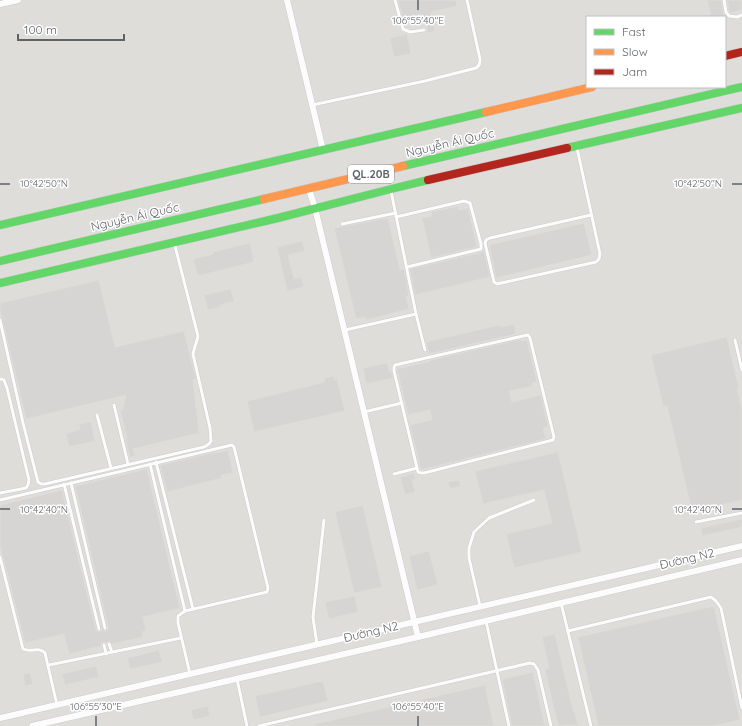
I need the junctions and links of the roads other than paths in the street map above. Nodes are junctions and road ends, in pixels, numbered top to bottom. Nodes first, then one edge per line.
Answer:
1 (18, 0) edge
2 (287, 0) edge
3 (396, 0) edge
4 (467, 0) edge
5 (724, 0) edge
6 (0, 4) edge
7 (742, 15) edge
8 (424, 30) dead end
9 (742, 52) edge
10 (726, 56) edge
11 (742, 87) edge
12 (588, 88) edge
13 (312, 105) junction
14 (742, 108) edge
15 (576, 146) junction
16 (323, 150) junction
17 (309, 189) junction
18 (391, 189) junction
19 (315, 208) junction
20 (396, 213) junction
21 (591, 214) junction
22 (396, 217) junction
23 (342, 224) dead end
24 (0, 225) edge
25 (174, 242) junction
26 (0, 261) edge
27 (407, 267) junction
28 (0, 283) edge
29 (416, 314) junction
30 (0, 320) edge
31 (345, 330) junction
32 (735, 340) dead end
33 (425, 350) dead end
34 (742, 370) edge
35 (0, 379) edge
36 (402, 403) junction
37 (114, 405) dead end
38 (364, 412) junction
39 (97, 415) dead end
40 (156, 462) junction
41 (128, 464) junction
42 (150, 464) junction
43 (111, 468) junction
44 (417, 468) junction
45 (394, 474) dead end
46 (71, 483) junction
47 (64, 484) junction
48 (0, 493) edge
49 (165, 499) junction
50 (0, 500) edge
51 (534, 500) dead end
52 (159, 501) junction
53 (742, 513) edge
54 (324, 520) dead end
55 (696, 522) dead end
56 (176, 542) junction
57 (169, 544) junction
58 (742, 546) edge
59 (0, 557) edge
60 (742, 560) edge
61 (90, 564) junction
62 (84, 566) junction
63 (561, 603) junction
64 (480, 606) junction
65 (192, 609) junction
66 (185, 611) junction
67 (486, 621) junction
68 (414, 622) junction
69 (105, 628) dead end
70 (100, 629) dead end
71 (568, 631) junction
72 (418, 637) junction
73 (181, 638) junction
74 (109, 644) dead end
75 (317, 645) junction
76 (104, 646) dead end
77 (112, 652) junction
78 (106, 654) junction
79 (49, 665) junction
80 (497, 671) junction
81 (190, 674) junction
82 (238, 679) junction
83 (57, 705) junction
84 (742, 708) edge
85 (0, 718) edge
86 (32, 726) edge
87 (247, 726) edge
88 (259, 726) edge
89 (509, 726) edge
90 (551, 726) edge
91 (591, 726) edge

1 - 6 street
2 - 13 street
3 - 8 lane
4 - 13 lane
5 - 7 lane
9 - 10 main road
11 - 17 main road, Nguyễn Ái Quốc / QL.20B
12 - 16 main road, Nguyễn Ái Quốc
13 - 16 street
14 - 15 main road
15 - 18 main road
15 - 21 lane
16 - 24 main road, Nguyễn Ái Quốc
17 - 19 street
17 - 26 main road, Nguyễn Ái Quốc / QL.20B
18 - 19 main road
18 - 20 lane
19 - 25 main road
19 - 31 street
20 - 22 lane
20 - 23 lane
21 - 21 lane
22 - 27 lane
22 - 27 lane
25 - 28 main road
25 - 41 lane
27 - 29 lane
29 - 31 lane
29 - 33 lane
30 - 43 lane
31 - 38 street
32 - 34 lane
35 - 48 lane
36 - 38 lane
36 - 44 lane
36 - 44 lane
37 - 41 lane
38 - 68 street
39 - 43 lane
40 - 42 lane
40 - 49 lane
40 - 65 lane
41 - 43 lane
42 - 46 lane
42 - 52 lane
44 - 45 lane
46 - 47 lane
46 - 61 lane
47 - 50 lane
47 - 62 lane
49 - 52 lane
49 - 56 lane
51 - 64 lane
52 - 57 lane
53 - 55 lane
54 - 75 lane
56 - 57 lane
56 - 65 lane
57 - 66 lane
58 - 64 street, Đường N2
59 - 79 lane
60 - 63 street, Đường N2
61 - 62 lane
61 - 69 lane
62 - 70 lane
63 - 67 street, Đường N2
63 - 71 lane
64 - 68 street, Đường N2
65 - 66 lane
66 - 73 lane
67 - 72 street, Đường N2
67 - 80 lane
68 - 72 street
68 - 75 street, Đường N2
71 - 84 lane
71 - 91 lane
72 - 82 street, Đường N2
73 - 77 lane
73 - 81 lane
74 - 77 lane
75 - 81 street, Đường N2
76 - 78 lane
77 - 78 lane
78 - 79 lane
79 - 83 lane
80 - 88 lane
80 - 89 lane
80 - 90 lane
81 - 83 street, Đường N2
82 - 86 street, Đường N2
82 - 87 lane
83 - 85 street, Đường N2

